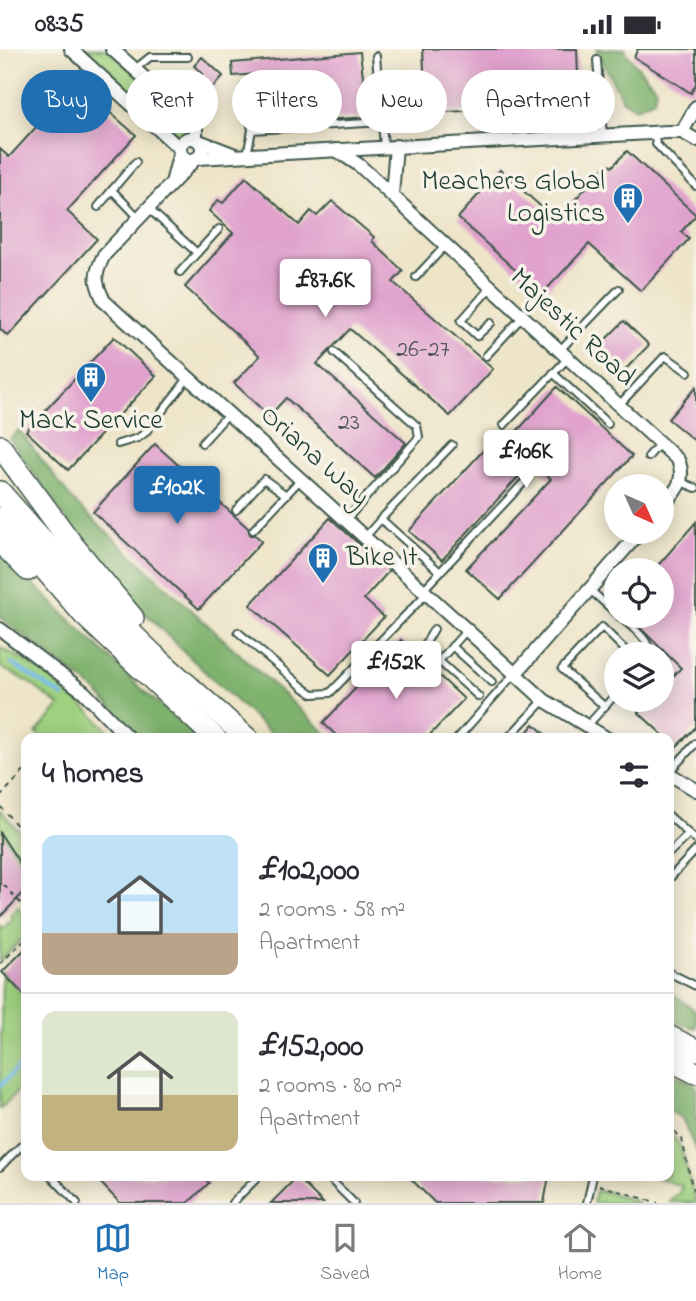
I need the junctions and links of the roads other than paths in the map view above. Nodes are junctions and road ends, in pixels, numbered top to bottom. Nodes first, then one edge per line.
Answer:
1 (71, 49) edge
2 (112, 49) edge
3 (376, 56) dead end
4 (188, 57) dead end
5 (597, 60) dead end
6 (135, 69) junction
7 (377, 70) edge
8 (696, 108) edge
9 (682, 132) junction
10 (250, 133) edge
11 (386, 133) edge
12 (654, 133) junction
13 (603, 136) junction
14 (197, 140) junction
15 (696, 140) edge
16 (390, 147) junction
17 (179, 150) junction
18 (336, 150) junction
19 (241, 155) junction
20 (196, 159) junction
21 (136, 162) dead end
22 (172, 183) junction
23 (696, 186) edge
24 (112, 190) junction
25 (392, 195) junction
26 (98, 207) dead end
27 (144, 213) junction
28 (219, 229) dead end
29 (446, 245) junction
30 (197, 253) junction
31 (180, 272) dead end
32 (416, 277) dead end
33 (491, 287) junction
34 (619, 289) dead end
35 (523, 316) junction
36 (491, 323) dead end
37 (334, 352) dead end
38 (564, 354) junction
39 (486, 356) dead end
40 (688, 372) dead end
41 (553, 373) junction
42 (189, 377) junction
43 (619, 405) junction
44 (229, 413) junction
45 (608, 423) dead end
46 (505, 425) dead end
47 (202, 443) dead end
48 (660, 443) junction
49 (118, 444) dead end
50 (452, 445) dead end
51 (0, 446) edge
52 (648, 457) dead end
53 (302, 478) junction
54 (526, 480) dead end
55 (681, 482) junction
56 (696, 488) edge
57 (674, 491) edge
58 (0, 492) edge
59 (286, 495) junction
60 (236, 510) dead end
61 (0, 518) edge
62 (347, 519) junction
63 (382, 519) junction
64 (253, 530) dead end
65 (366, 536) junction
66 (0, 542) edge
67 (629, 544) edge
68 (440, 572) junction
69 (589, 589) junction
70 (425, 591) junction
71 (604, 602) edge
72 (84, 615) junction
73 (632, 628) edge
74 (0, 629) edge
75 (434, 629) dead end
76 (467, 630) junction
77 (238, 632) dead end
78 (617, 642) edge
79 (647, 642) edge
80 (452, 646) junction
81 (439, 661) junction
82 (516, 673) junction
83 (492, 683) dead end
84 (479, 697) dead end
85 (205, 700) junction
86 (544, 700) junction
87 (604, 706) joint
88 (587, 726) junction
89 (123, 733) edge
90 (209, 733) edge
91 (241, 733) edge
92 (462, 733) edge
93 (513, 733) edge
94 (598, 733) edge
95 (696, 743) edge
96 (674, 767) edge
97 (674, 777) edge
98 (696, 790) edge
99 (674, 820) edge
100 (689, 834) junction
101 (696, 841) edge
102 (674, 848) edge
103 (696, 850) edge
104 (674, 874) edge
105 (674, 975) edge
106 (696, 986) edge
107 (674, 1039) edge
108 (696, 1050) edge
109 (674, 1062) edge
110 (696, 1073) edge
111 (21, 1149) edge
112 (0, 1167) edge
113 (56, 1181) edge
114 (254, 1181) edge
115 (332, 1181) edge
116 (592, 1181) edge
117 (77, 1203) edge
118 (232, 1203) edge
119 (354, 1203) edge
120 (587, 1203) edge

1 - 17 street
2 - 6 street
3 - 7 lane
4 - 6 lane
5 - 13 lane
6 - 14 street
8 - 9 street
9 - 12 street
9 - 15 street
10 - 19 lane
11 - 16 lane
12 - 13 street
12 - 23 lane
13 - 16 street
14 - 17 street
14 - 19 street
14 - 20 street
16 - 18 street
16 - 25 street
17 - 20 street
17 - 22 street, Oriana Way
18 - 19 street
18 - 25 street, Majestic Road
19 - 20 street
20 - 22 street, Oriana Way
21 - 24 lane
22 - 27 street, Oriana Way
24 - 26 lane
24 - 27 lane
25 - 29 street, Majestic Road
27 - 30 lane
27 - 42 street, Oriana Way
28 - 30 lane
29 - 32 lane
29 - 33 street, Majestic Road
30 - 31 lane
33 - 35 street, Majestic Road
33 - 36 lane
34 - 38 lane
35 - 38 street, Majestic Road
35 - 39 lane
37 - 62 lane
38 - 41 lane
38 - 43 street, Majestic Road
40 - 43 lane
41 - 45 lane
41 - 46 lane
42 - 44 street, Oriana Way
42 - 49 lane
43 - 48 street, Majestic Road
44 - 47 lane
44 - 53 street, Oriana Way
48 - 52 lane
48 - 55 street, Majestic Road
50 - 63 lane
51 - 85 highway
53 - 59 lane
53 - 62 street, Oriana Way
54 - 68 lane
55 - 56 lane
55 - 57 street
58 - 85 highway
59 - 60 lane
59 - 64 lane
61 - 72 highway
62 - 65 street, Oriana Way
63 - 65 lane
63 - 68 lane
65 - 70 street, Oriana Way
66 - 72 highway
67 - 69 street
68 - 70 lane
69 - 71 lane
69 - 82 street
70 - 76 street, Oriana Way
70 - 77 lane
72 - 90 highway
73 - 79 lane
74 - 89 street
75 - 81 lane
76 - 80 lane
76 - 82 street, Oriana Way
78 - 87 lane
80 - 81 lane
80 - 83 lane
81 - 84 lane
82 - 86 street, Oriana Way
82 - 92 lane
85 - 91 highway
86 - 88 street, Oriana Way
86 - 93 lane
87 - 88 lane
88 - 94 street, Oriana Way
95 - 96 lane
97 - 98 street
99 - 100 lane
100 - 101 lane
100 - 102 lane
103 - 104 lane
105 - 106 lane
107 - 108 highway
109 - 110 highway
111 - 112 lane
113 - 117 lane
114 - 118 lane
115 - 119 lane
116 - 120 lane

